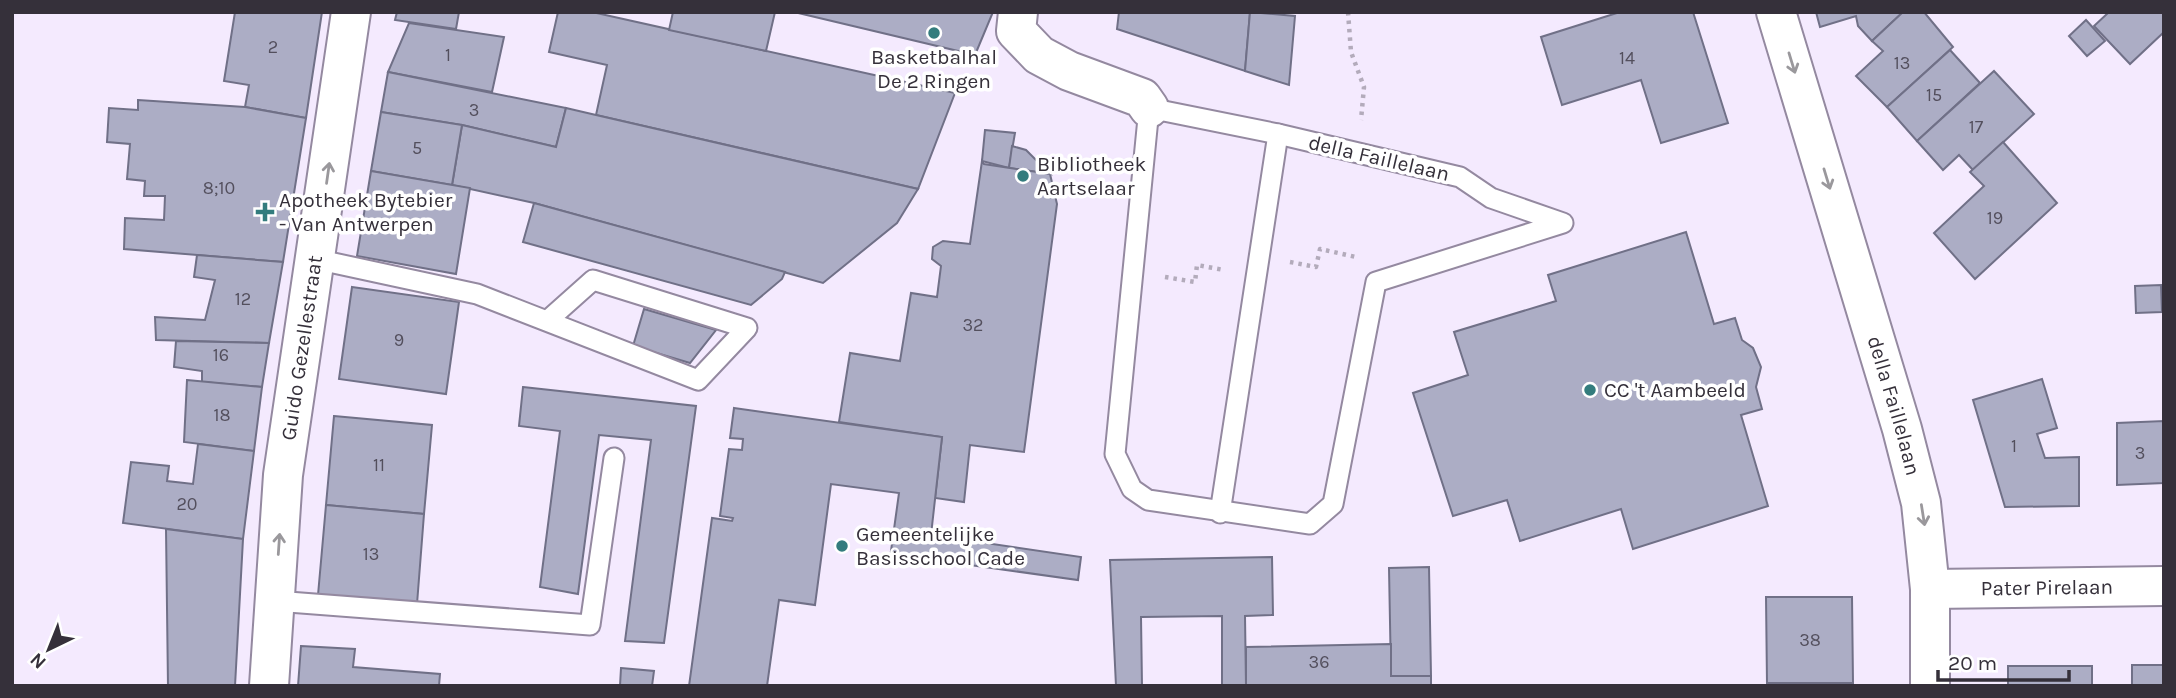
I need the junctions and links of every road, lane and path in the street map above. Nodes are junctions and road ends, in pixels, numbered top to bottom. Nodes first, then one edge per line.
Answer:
1 (351, 12) edge
2 (1017, 12) edge
3 (1348, 12) edge
4 (1776, 12) edge
5 (1149, 108) junction
6 (1361, 120) dead end
7 (1278, 134) junction
8 (315, 259) junction
9 (547, 321) junction
10 (614, 458) dead end
11 (1220, 513) junction
12 (2164, 586) edge
13 (1930, 589) junction
14 (275, 601) junction
15 (269, 686) edge
16 (1930, 686) edge

8 -> 1 street, Guido Gezellestraat
2 - 5 street
3 - 6 path
4 -> 13 street, della Faillelaan
5 - 7 lane
5 - 11 lane, della Faillelaan
7 - 11 lane, della Faillelaan
7 - 11 lane, della Faillelaan
8 - 9 lane
14 -> 8 street, Guido Gezellestraat
9 - 9 lane
10 - 14 lane
12 - 13 street, Pater Pirelaan
13 - 16 street, della Faillelaan
14 - 15 street, Guido Gezellestraat

